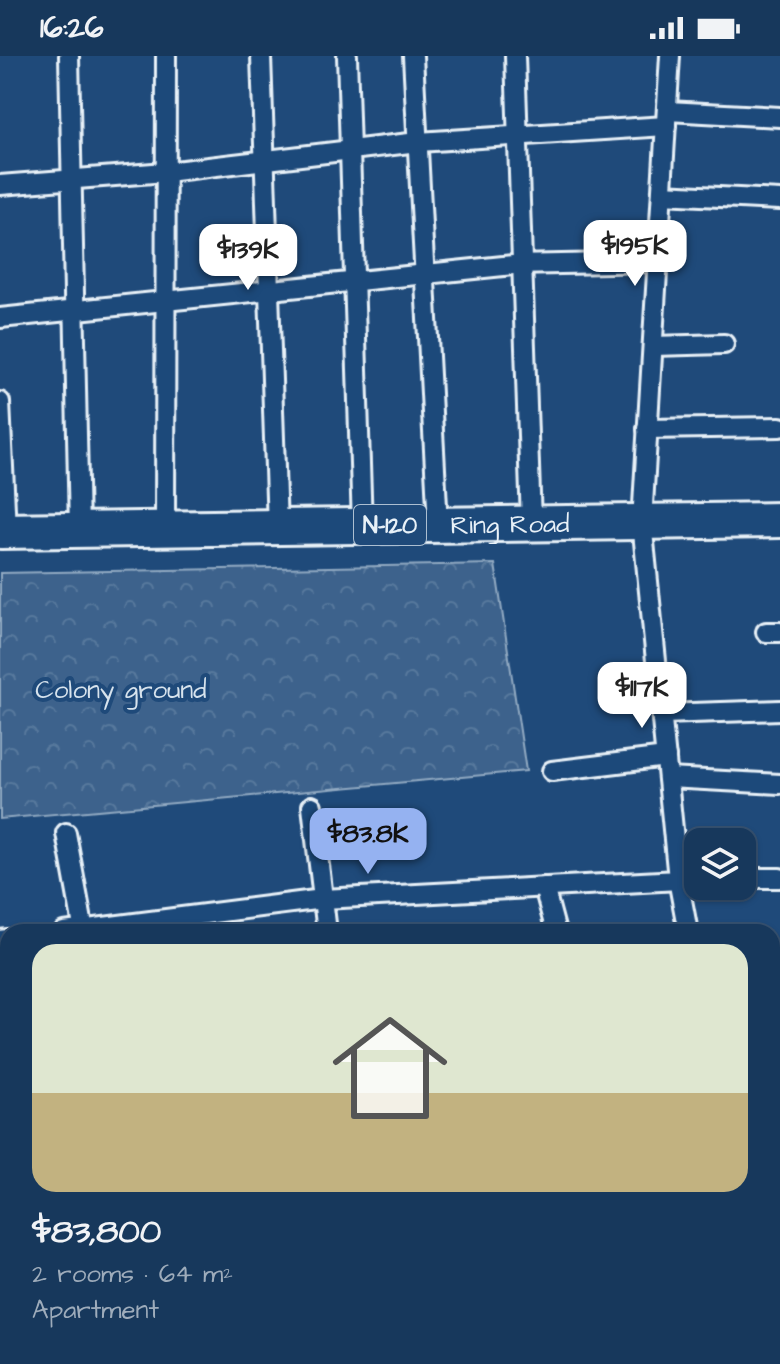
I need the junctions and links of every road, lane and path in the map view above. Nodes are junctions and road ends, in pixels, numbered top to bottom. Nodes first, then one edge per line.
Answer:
1 (69, 56) edge
2 (166, 56) edge
3 (261, 56) edge
4 (347, 56) edge
5 (413, 56) edge
6 (515, 56) edge
7 (670, 56) edge
8 (780, 117) edge
9 (666, 118) junction
10 (517, 135) junction
11 (418, 142) junction
12 (350, 150) junction
13 (264, 158) junction
14 (166, 172) junction
15 (71, 178) junction
16 (0, 185) edge
17 (662, 194) junction
18 (780, 200) edge
19 (658, 262) junction
20 (522, 265) junction
21 (425, 272) junction
22 (354, 283) junction
23 (269, 292) junction
24 (166, 299) junction
25 (74, 309) junction
26 (0, 318) edge
27 (724, 344) dead end
28 (653, 346) junction
29 (0, 402) edge
30 (780, 427) edge
31 (647, 429) junction
32 (780, 520) edge
33 (642, 522) junction
34 (531, 523) junction
35 (438, 525) junction
36 (362, 526) junction
37 (277, 527) junction
38 (165, 529) junction
39 (79, 530) junction
40 (3, 531) edge
41 (780, 710) edge
42 (662, 714) junction
43 (666, 757) junction
44 (552, 771) dead end
45 (668, 778) junction
46 (780, 784) edge
47 (312, 806) dead end
48 (66, 833) dead end
49 (756, 878) edge
50 (780, 878) edge
51 (678, 879) junction
52 (684, 879) edge
53 (544, 887) junction
54 (323, 899) junction
55 (83, 924) edge
56 (136, 924) edge
57 (326, 924) edge
58 (554, 924) edge
59 (686, 924) edge

1 - 15 street
2 - 14 street
3 - 13 street
4 - 12 street
5 - 11 street
6 - 10 street
7 - 9 street
8 - 9 street
9 - 10 street
9 - 17 street
10 - 11 street
10 - 20 street
11 - 12 street
11 - 21 street
12 - 13 street
12 - 22 street
13 - 14 street
13 - 23 street
14 - 15 street
14 - 24 street
15 - 16 street
15 - 25 street
17 - 18 street
17 - 19 street
19 - 20 street
19 - 28 street
20 - 21 street
20 - 34 street
21 - 22 street
21 - 35 street
22 - 23 street
22 - 36 street
23 - 24 street
23 - 37 street
24 - 25 street
24 - 38 street
25 - 26 street
25 - 39 street
27 - 28 street
28 - 31 street
29 - 40 street
30 - 31 street
31 - 33 street
32 - 33 highway, Ring Road / N-120
33 - 34 highway, Ring Road / N-120
33 - 42 street
34 - 35 highway, Ring Road / N-120
35 - 36 highway, Ring Road / N-120
36 - 37 highway, Ring Road / N-120
37 - 38 highway, Ring Road / N-120
38 - 39 highway, Ring Road / N-120
39 - 40 highway, Ring Road / N-120
41 - 42 street
42 - 43 street
43 - 44 street
43 - 45 street
45 - 46 street
45 - 51 street
47 - 54 street
48 - 55 street
49 - 50 street
51 - 52 street
51 - 53 street
51 - 59 street
53 - 54 street
53 - 58 street
54 - 56 street
54 - 57 street

